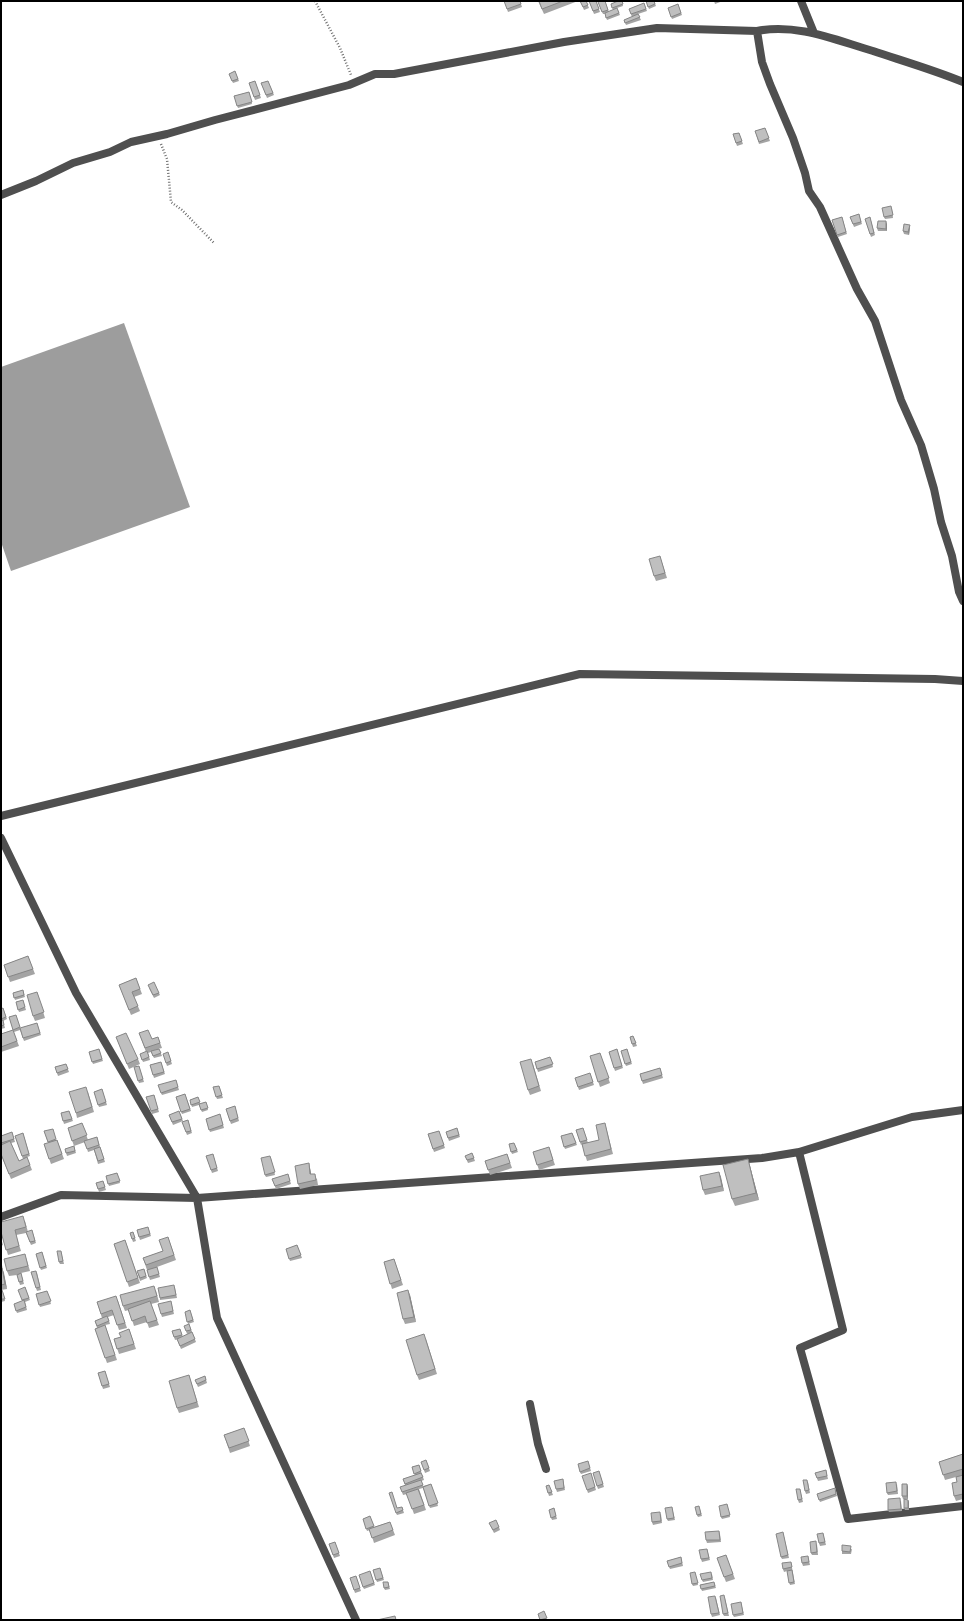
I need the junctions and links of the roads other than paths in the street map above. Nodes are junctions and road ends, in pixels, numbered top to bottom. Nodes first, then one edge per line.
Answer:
1 (801, 1) edge
2 (757, 31) junction
3 (814, 33) junction
4 (963, 82) edge
5 (1, 195) edge
6 (963, 600) edge
7 (963, 681) edge
8 (1, 816) edge
9 (1, 838) edge
10 (963, 1110) edge
11 (799, 1152) junction
12 (197, 1198) junction
13 (1, 1217) edge
14 (530, 1404) dead end
15 (546, 1469) dead end
16 (963, 1506) edge
17 (356, 1620) edge

1 - 3 street
2 - 3 street
2 - 5 street
2 - 6 street
3 - 4 street
7 - 8 street
9 - 12 street
10 - 11 street
11 - 12 street
11 - 16 street
12 - 13 street
12 - 17 street
14 - 15 street

